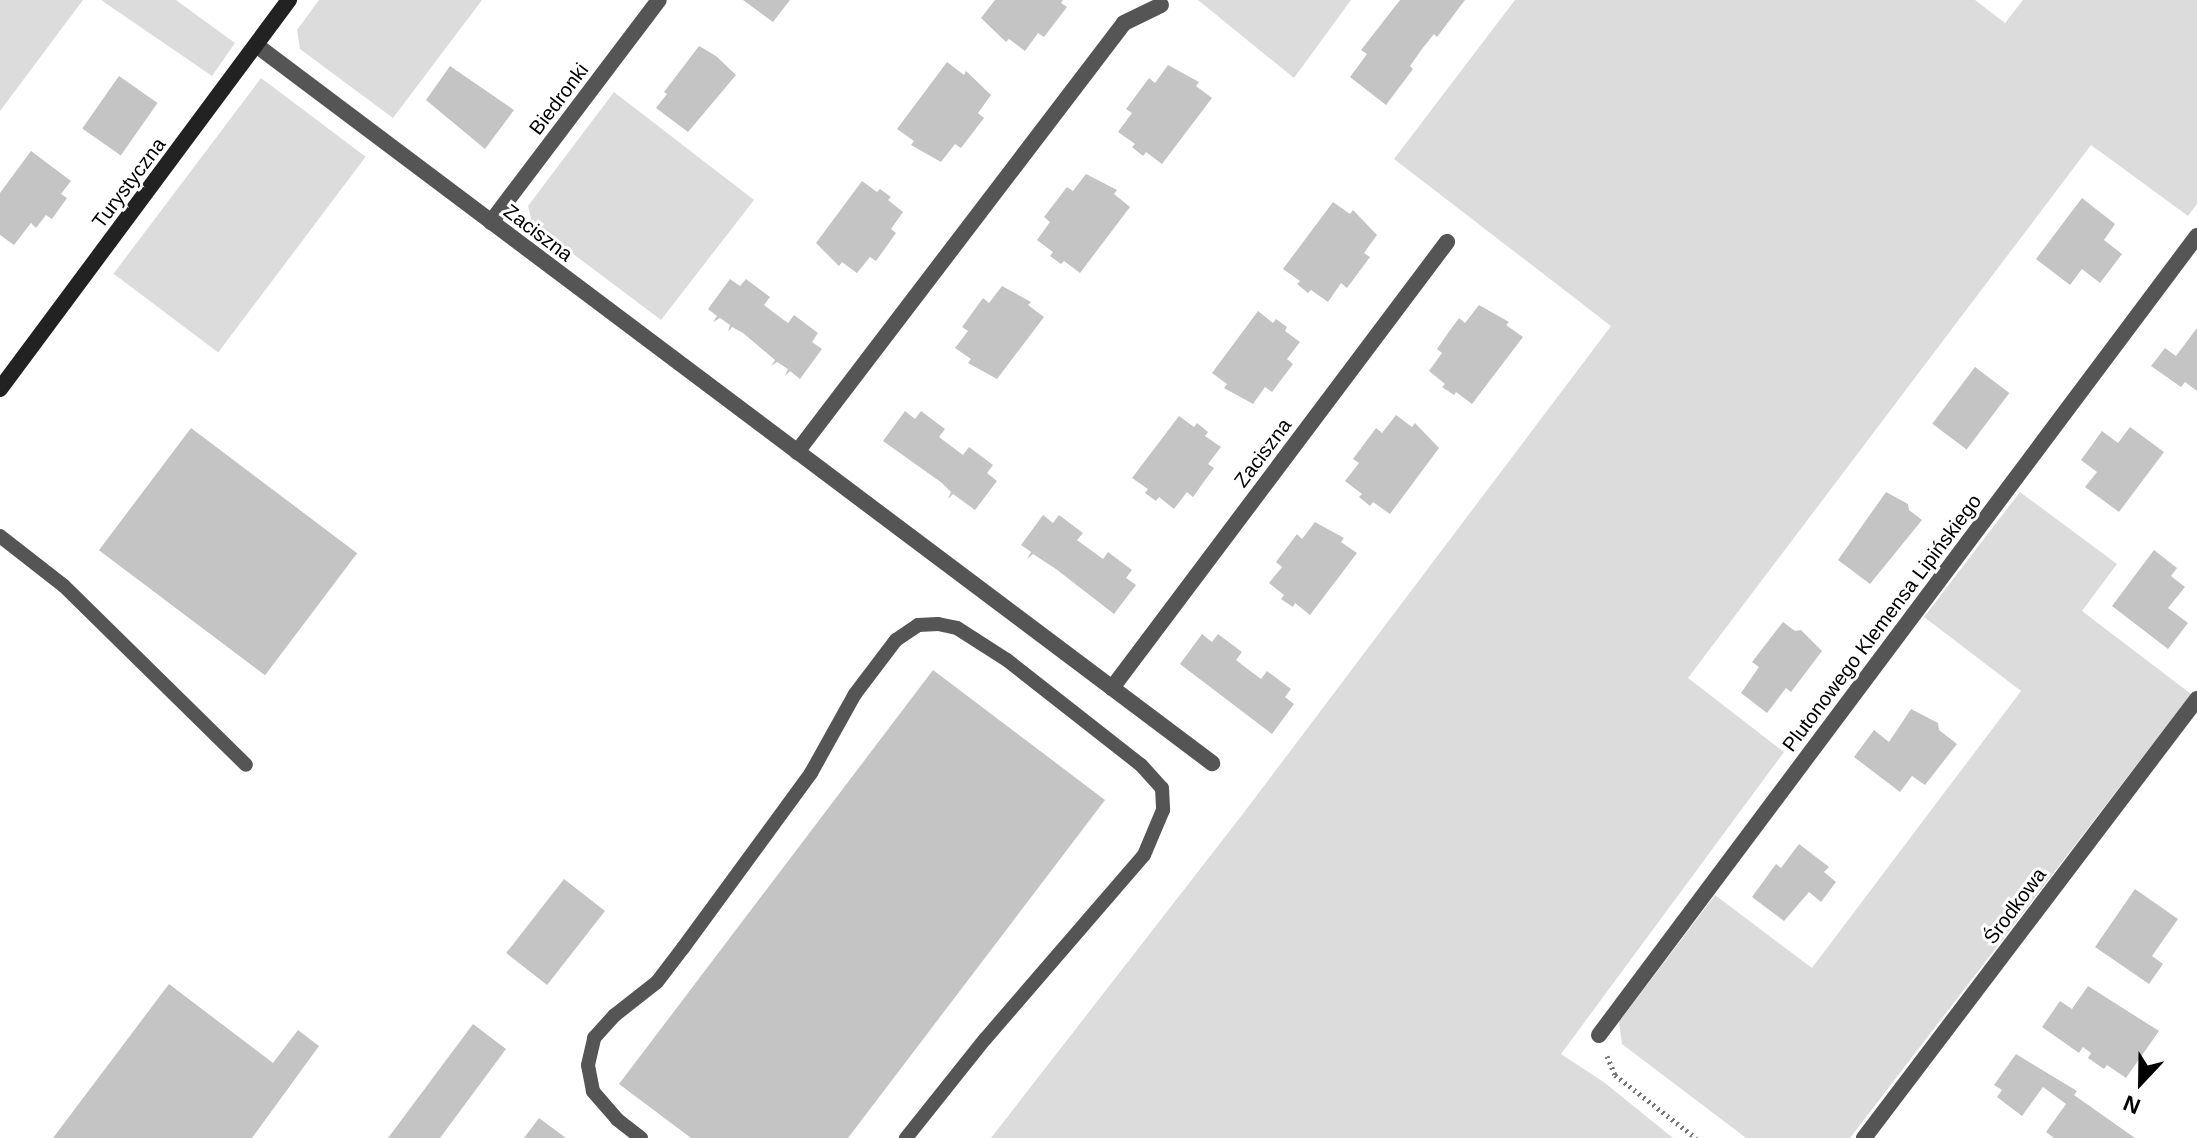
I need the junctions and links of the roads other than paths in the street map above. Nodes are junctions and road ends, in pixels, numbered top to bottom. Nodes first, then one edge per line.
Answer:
1 (289, 0) edge
2 (659, 0) edge
3 (1161, 5) dead end
4 (256, 45) junction
5 (491, 222) junction
6 (2197, 236) edge
7 (1447, 242) dead end
8 (0, 389) edge
9 (797, 452) junction
10 (0, 536) edge
11 (1112, 688) junction
12 (2197, 699) edge
13 (1212, 763) dead end
14 (246, 765) dead end
15 (1599, 1035) road end
16 (641, 1138) edge
17 (906, 1138) edge
18 (1864, 1138) edge

1 - 4 street, Turystyczna
2 - 5 street, Biedronki
3 - 9 street
4 - 5 street, Zaciszna
4 - 8 street, Turystyczna
5 - 9 street, Zaciszna
6 - 15 street, Plutonowego Klemensa Lipińskiego
7 - 11 street, Zaciszna
9 - 11 street, Zaciszna
10 - 14 lane
11 - 13 street, Zaciszna
12 - 18 street, Środkowa
16 - 17 lane

